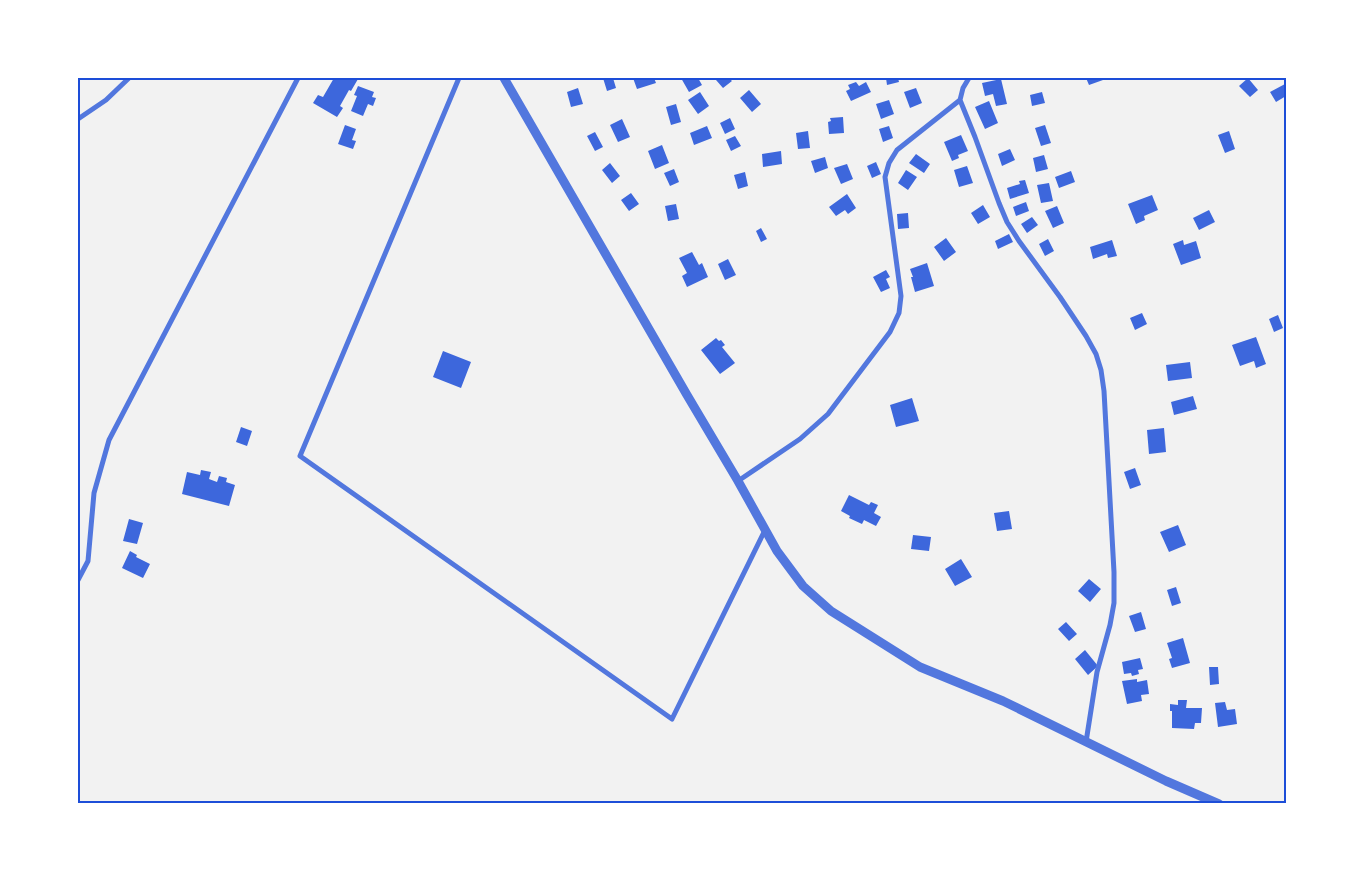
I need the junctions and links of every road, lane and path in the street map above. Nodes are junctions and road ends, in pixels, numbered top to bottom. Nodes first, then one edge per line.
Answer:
1 (129, 78) edge
2 (298, 78) edge
3 (459, 78) edge
4 (504, 78) edge
5 (969, 78) edge
6 (960, 100) junction
7 (78, 119) edge
8 (738, 481) junction
9 (765, 529) junction
10 (78, 580) edge
11 (1086, 742) junction
12 (1219, 804) edge

1 - 7 street
2 - 10 street
3 - 9 street
4 - 8 street
5 - 6 street
6 - 8 street
6 - 11 street
8 - 9 street
9 - 11 street
11 - 12 street

